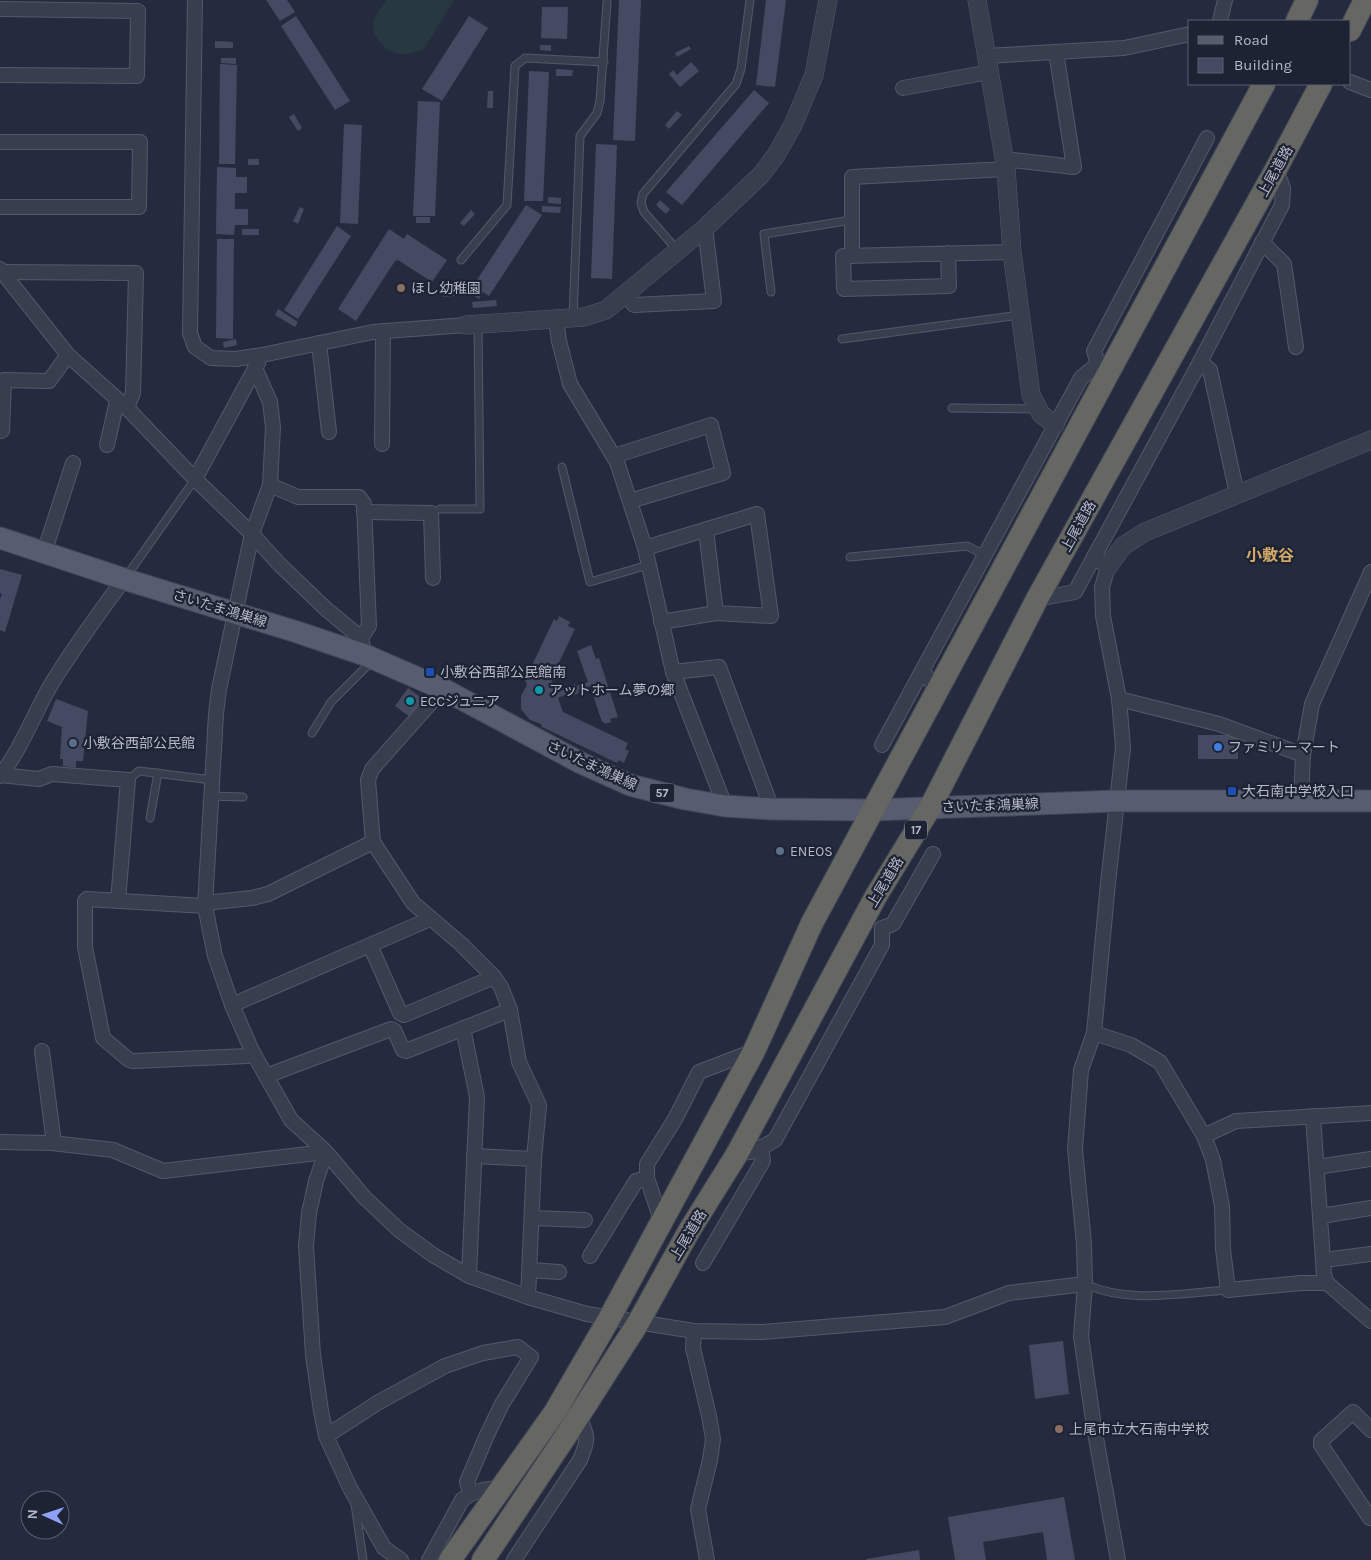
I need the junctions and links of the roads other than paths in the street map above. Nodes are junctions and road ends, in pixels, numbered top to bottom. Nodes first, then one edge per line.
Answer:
1 (195, 0) edge
2 (750, 0) edge
3 (828, 0) edge
4 (977, 0) edge
5 (1225, 0) edge
6 (1307, 0) edge
7 (1366, 0) edge
8 (607, 2) dead end
9 (0, 9) edge
10 (1220, 20) edge
11 (1297, 20) edge
12 (1351, 28) edge
13 (1188, 34) edge
14 (1056, 52) junction
15 (604, 62) junction
16 (988, 64) junction
17 (0, 75) edge
18 (1351, 82) edge
19 (1263, 85) edge
20 (1320, 85) edge
21 (903, 88) dead end
22 (1371, 90) edge
23 (1207, 138) dead end
24 (0, 142) edge
25 (1005, 164) junction
26 (1276, 169) junction
27 (0, 207) edge
28 (852, 220) junction
29 (705, 228) junction
30 (1262, 242) junction
31 (678, 251) junction
32 (1012, 252) junction
33 (948, 253) junction
34 (852, 256) junction
35 (461, 260) dead end
36 (2, 270) edge
37 (770, 292) dead end
38 (625, 294) junction
39 (1020, 315) junction
40 (565, 320) junction
41 (472, 325) junction
42 (383, 331) junction
43 (842, 338) dead end
44 (319, 343) junction
45 (1296, 347) dead end
46 (68, 354) junction
47 (262, 355) junction
48 (1200, 362) junction
49 (1106, 364) junction
50 (255, 368) junction
51 (122, 405) junction
52 (952, 408) dead end
53 (1038, 409) junction
54 (1055, 425) junction
55 (2, 431) dead end
56 (329, 432) dead end
57 (1371, 440) edge
58 (382, 444) dead end
59 (107, 445) dead end
60 (614, 456) junction
61 (73, 463) dead end
62 (562, 467) dead end
63 (195, 479) junction
64 (270, 485) junction
65 (1237, 494) junction
66 (630, 501) junction
67 (440, 509) dead end
68 (364, 512) junction
69 (706, 530) junction
70 (252, 534) junction
71 (0, 538) edge
72 (645, 548) junction
73 (44, 553) junction
74 (984, 555) junction
75 (850, 557) dead end
76 (1101, 562) junction
77 (648, 565) junction
78 (1371, 572) edge
79 (433, 578) dead end
80 (124, 579) junction
81 (1037, 599) junction
82 (235, 612) junction
83 (716, 613) junction
84 (661, 622) junction
85 (367, 651) junction
86 (922, 671) junction
87 (673, 672) junction
88 (443, 689) junction
89 (938, 690) junction
90 (1119, 698) junction
91 (312, 733) dead end
92 (882, 745) dead end
93 (1303, 754) junction
94 (158, 773) junction
95 (1, 775) edge
96 (128, 780) junction
97 (212, 780) junction
98 (211, 796) junction
99 (242, 797) dead end
100 (1301, 800) junction
101 (1116, 801) junction
102 (1371, 801) edge
103 (724, 806) junction
104 (931, 806) junction
105 (772, 810) junction
106 (873, 810) junction
107 (150, 818) dead end
108 (373, 842) junction
109 (933, 854) dead end
110 (876, 896) junction
111 (118, 901) junction
112 (205, 905) junction
113 (430, 919) junction
114 (882, 928) junction
115 (370, 945) junction
116 (494, 977) junction
117 (232, 1004) junction
118 (510, 1010) junction
119 (462, 1028) junction
120 (1094, 1033) junction
121 (42, 1051) dead end
122 (754, 1051) junction
123 (254, 1054) junction
124 (266, 1076) junction
125 (1371, 1113) edge
126 (1313, 1116) junction
127 (1204, 1136) junction
128 (0, 1142) edge
129 (54, 1143) junction
130 (761, 1148) junction
131 (326, 1152) junction
132 (737, 1154) junction
133 (474, 1156) junction
134 (534, 1159) junction
135 (1371, 1159) edge
136 (1317, 1167) junction
137 (647, 1178) junction
138 (1371, 1208) edge
139 (1321, 1216) junction
140 (532, 1218) junction
141 (585, 1220) dead end
142 (662, 1223) junction
143 (1371, 1254) edge
144 (590, 1256) dead end
145 (1324, 1260) junction
146 (703, 1263) dead end
147 (530, 1270) junction
148 (559, 1272) dead end
149 (469, 1276) junction
150 (1327, 1282) junction
151 (1085, 1284) junction
152 (1228, 1290) junction
153 (528, 1297) junction
154 (609, 1319) junction
155 (1371, 1321) edge
156 (638, 1322) junction
157 (694, 1331) junction
158 (579, 1416) junction
159 (1371, 1430) edge
160 (326, 1436) junction
161 (501, 1488) junction
162 (470, 1493) junction
163 (353, 1494) junction
164 (1371, 1517) edge
165 (363, 1560) edge
166 (401, 1560) edge
167 (429, 1560) edge
168 (450, 1560) edge
169 (483, 1560) edge
170 (514, 1560) edge
171 (707, 1560) edge
172 (1118, 1560) edge

1 - 47 street
2 - 31 lane
3 - 29 street
4 - 16 street
5 - 10 street
6 - 11 highway
7 - 12 highway
8 - 15 lane
9 - 17 street
13 - 14 street
14 - 16 street
14 - 25 street
15 - 35 lane
15 - 40 lane
16 - 21 street
16 - 25 street
18 - 22 street
19 - 49 highway, 上尾道路
20 - 26 highway, 上尾道路 / 17
23 - 49 street
24 - 27 street
25 - 28 street
25 - 32 street
26 - 30 street
26 - 81 highway, 上尾道路 / 17
28 - 34 street
28 - 37 lane
29 - 31 street
29 - 38 street
30 - 45 street
30 - 48 street
31 - 38 street
32 - 33 street
32 - 39 street
33 - 34 street
33 - 34 street
36 - 46 street
36 - 51 street
38 - 40 street
39 - 43 lane
39 - 53 street
40 - 41 street
40 - 60 street
41 - 42 street
41 - 67 lane
42 - 44 street
42 - 58 street
44 - 47 street
44 - 56 street
46 - 51 street
46 - 55 street
47 - 50 street
48 - 65 street
48 - 76 street
49 - 54 street
49 - 89 highway, 上尾道路
50 - 63 street
50 - 64 street
51 - 59 street
51 - 63 street
52 - 53 lane
53 - 54 street
54 - 74 street
57 - 65 street
60 - 66 street
60 - 66 street
61 - 73 street
62 - 77 lane
63 - 70 street
63 - 80 lane
64 - 68 street
64 - 70 street
65 - 76 street
66 - 72 street
68 - 79 street
68 - 85 street
69 - 72 street
69 - 83 street
69 - 83 street
70 - 82 street
70 - 85 street
71 - 73 main road, さいたま鴻巣線 / 57
72 - 77 street
73 - 80 main road, さいたま鴻巣線 / 57
74 - 75 lane
74 - 86 street
76 - 81 street
76 - 90 street
77 - 84 street
78 - 93 street
80 - 82 main road, さいたま鴻巣線 / 57
80 - 95 street
81 - 104 highway, 上尾道路 / 17
82 - 85 main road, さいたま鴻巣線 / 57
82 - 97 street
83 - 84 street
84 - 87 street
85 - 88 main road, さいたま鴻巣線 / 57
85 - 91 lane
86 - 89 street
86 - 92 street
87 - 103 street
87 - 105 street
88 - 103 main road, さいたま鴻巣線 / 57
88 - 108 street
89 - 106 highway, 上尾道路
90 - 93 street
90 - 101 street
93 - 100 street
94 - 96 lane
94 - 97 lane
94 - 107 lane
95 - 96 street
96 - 111 street
97 - 98 street
98 - 99 lane
98 - 112 street
100 - 101 main road, さいたま鴻巣線 / 57
100 - 102 main road, さいたま鴻巣線 / 57
101 - 104 main road, さいたま鴻巣線 / 57
101 - 120 street
103 - 105 main road, さいたま鴻巣線 / 57
104 - 106 main road, さいたま鴻巣線 / 57
104 - 110 highway, 上尾道路 / 17
105 - 106 main road, さいたま鴻巣線 / 57
106 - 122 highway, 上尾道路
108 - 112 street
108 - 113 street
109 - 114 street
110 - 114 street
110 - 132 highway, 上尾道路 / 17
111 - 112 street
111 - 123 street
112 - 117 street
113 - 115 street
113 - 116 street
114 - 130 street
115 - 116 street
115 - 117 street
116 - 118 street
117 - 123 street
118 - 119 street
118 - 134 street
119 - 124 street
119 - 133 street
120 - 127 street
120 - 151 street
121 - 129 street
122 - 137 street
122 - 142 highway, 上尾道路
123 - 124 street
124 - 131 street
125 - 126 street
126 - 127 street
126 - 136 street
127 - 152 street
128 - 129 street
129 - 131 street
130 - 132 street
130 - 146 street
131 - 149 street
131 - 160 street
132 - 156 highway, 上尾道路 / 17
133 - 134 street
133 - 149 street
134 - 140 street
135 - 136 street
136 - 139 street
137 - 142 street
137 - 144 street
138 - 139 street
139 - 145 street
140 - 141 street
140 - 147 street
142 - 154 highway, 上尾道路
143 - 145 street
145 - 150 street
147 - 148 street
147 - 153 street
149 - 153 street
150 - 152 street
150 - 155 street
151 - 152 lane
151 - 157 street
151 - 172 street
153 - 154 street
154 - 156 street
154 - 161 highway, 上尾道路
156 - 157 street
156 - 158 highway, 上尾道路 / 17
157 - 171 street
158 - 169 highway, 上尾道路 / 17
158 - 170 street
159 - 164 street
160 - 162 street
160 - 163 street
161 - 162 street
161 - 168 highway, 上尾道路
162 - 167 street
163 - 165 lane
163 - 166 street

